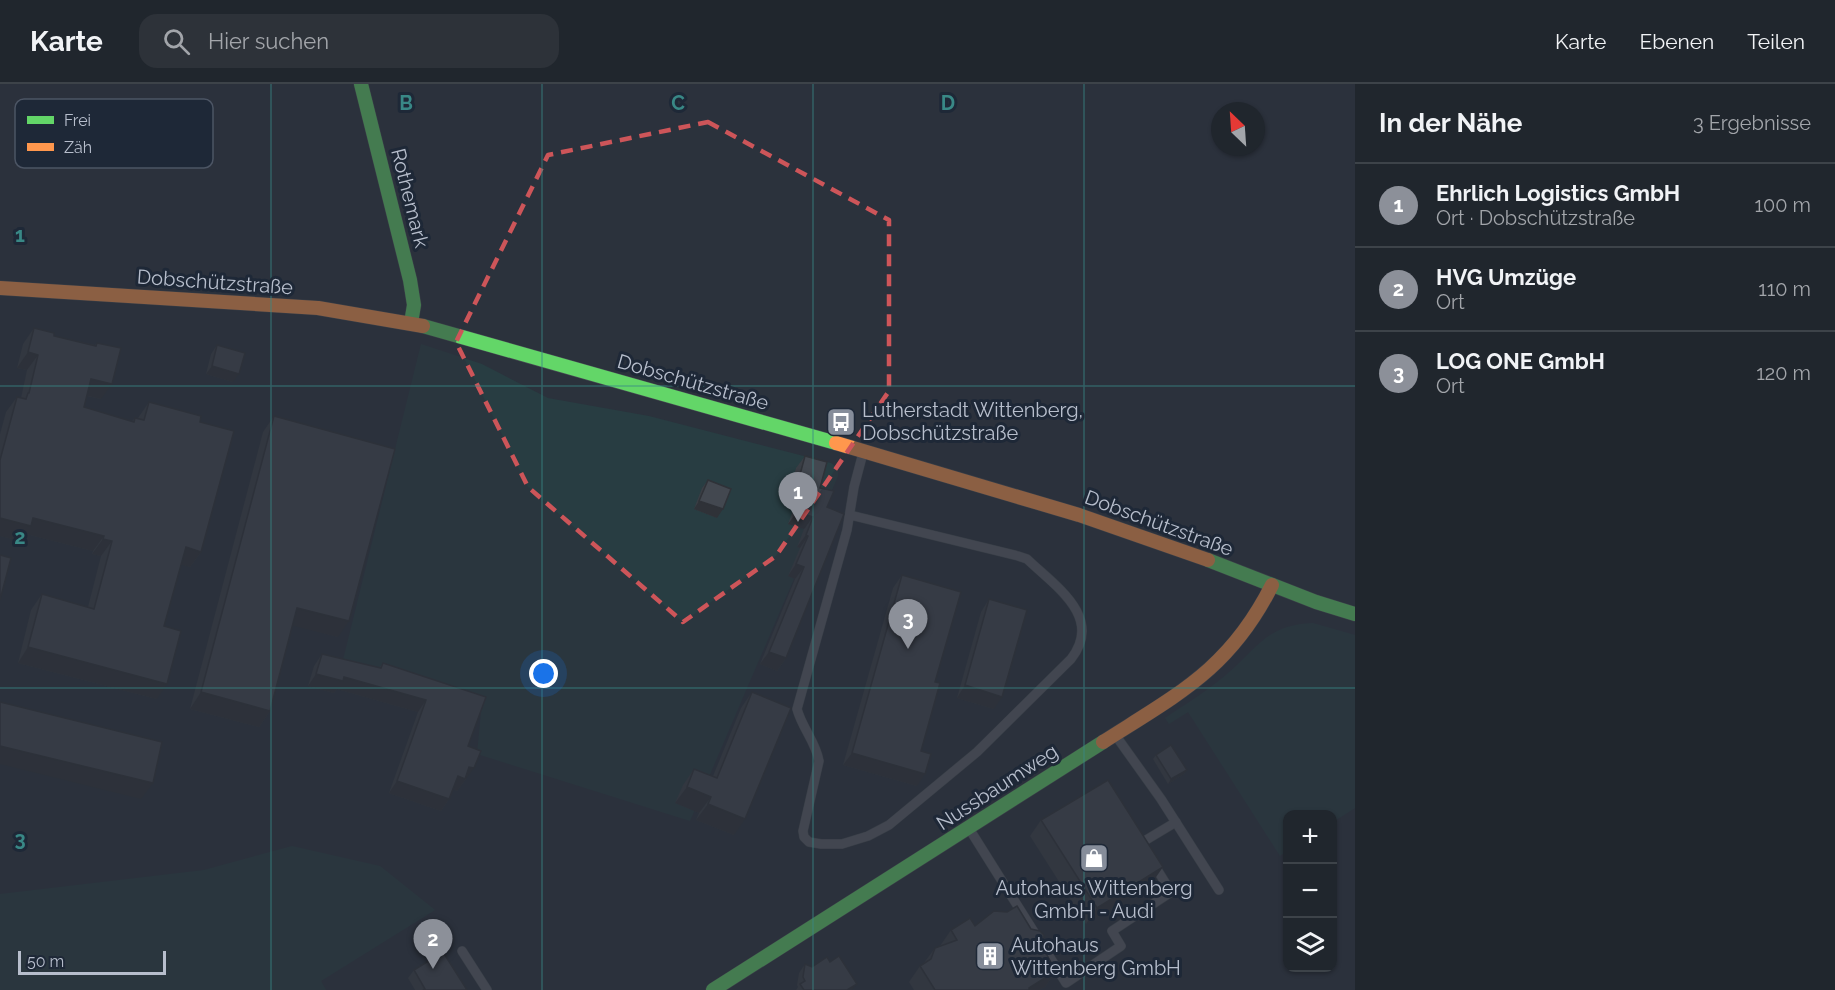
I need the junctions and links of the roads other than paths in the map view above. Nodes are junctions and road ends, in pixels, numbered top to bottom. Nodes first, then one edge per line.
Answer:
1 (361, 84) edge
2 (0, 288) edge
3 (411, 323) junction
4 (863, 450) junction
5 (850, 515) junction
6 (1272, 585) junction
7 (1355, 614) edge
8 (1115, 734) junction
9 (1176, 822) junction
10 (968, 828) junction
11 (1135, 833) edge
12 (1141, 843) junction
13 (1220, 890) dead end
14 (462, 951) dead end
15 (487, 990) edge
16 (713, 990) edge

1 - 3 street, Rothemark
2 - 3 street, Dobschützstraße
3 - 4 street, Dobschützstraße
4 - 5 lane
4 - 6 street, Dobschützstraße
5 - 5 lane
6 - 7 street, Dobschützstraße
6 - 8 street, Nussbaumweg
8 - 9 lane
8 - 10 street, Nussbaumweg
9 - 12 lane
9 - 13 lane
10 - 12 lane
10 - 16 street, Nussbaumweg
11 - 12 lane
14 - 15 lane

